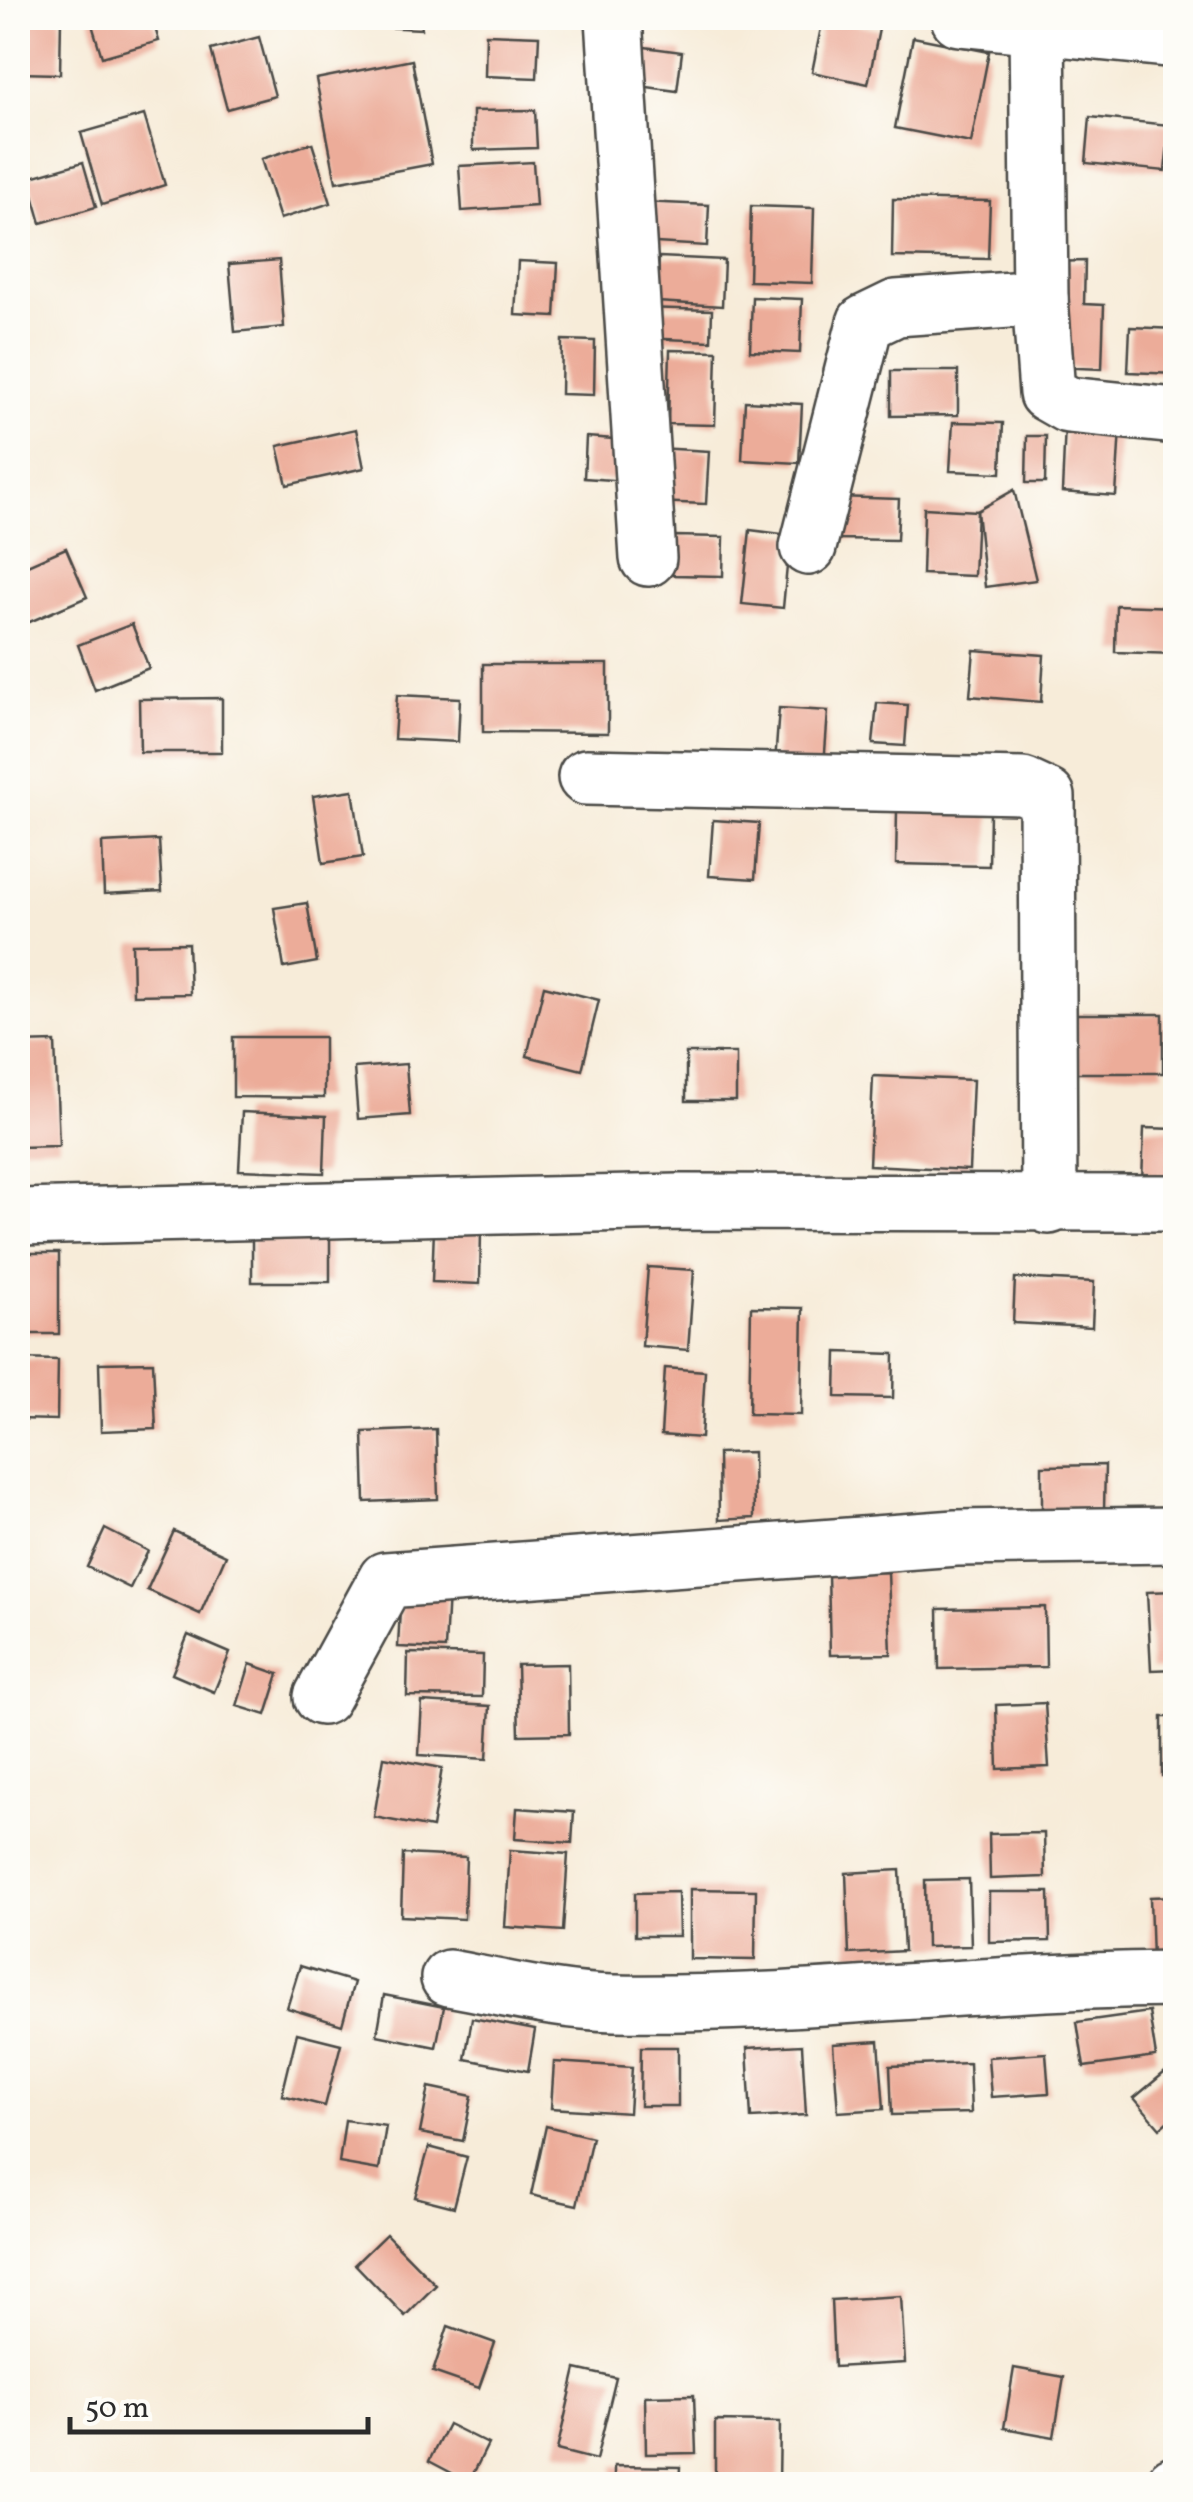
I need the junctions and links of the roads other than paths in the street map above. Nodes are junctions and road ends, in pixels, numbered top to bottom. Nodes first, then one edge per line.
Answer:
1 (614, 18) edge
2 (959, 18) edge
3 (1038, 25) junction
4 (1176, 40) edge
5 (1040, 298) junction
6 (1176, 416) edge
7 (808, 547) dead end
8 (648, 558) dead end
9 (586, 777) dead end
10 (1176, 1203) edge
11 (1049, 1206) junction
12 (18, 1217) edge
13 (1176, 1535) edge
14 (322, 1697) dead end
15 (449, 1978) dead end
16 (1176, 1979) edge

1 - 8 street
2 - 3 street
3 - 4 street
3 - 5 street
5 - 6 street
5 - 7 street
9 - 11 street
10 - 11 street
11 - 12 street
13 - 14 street
15 - 16 street

